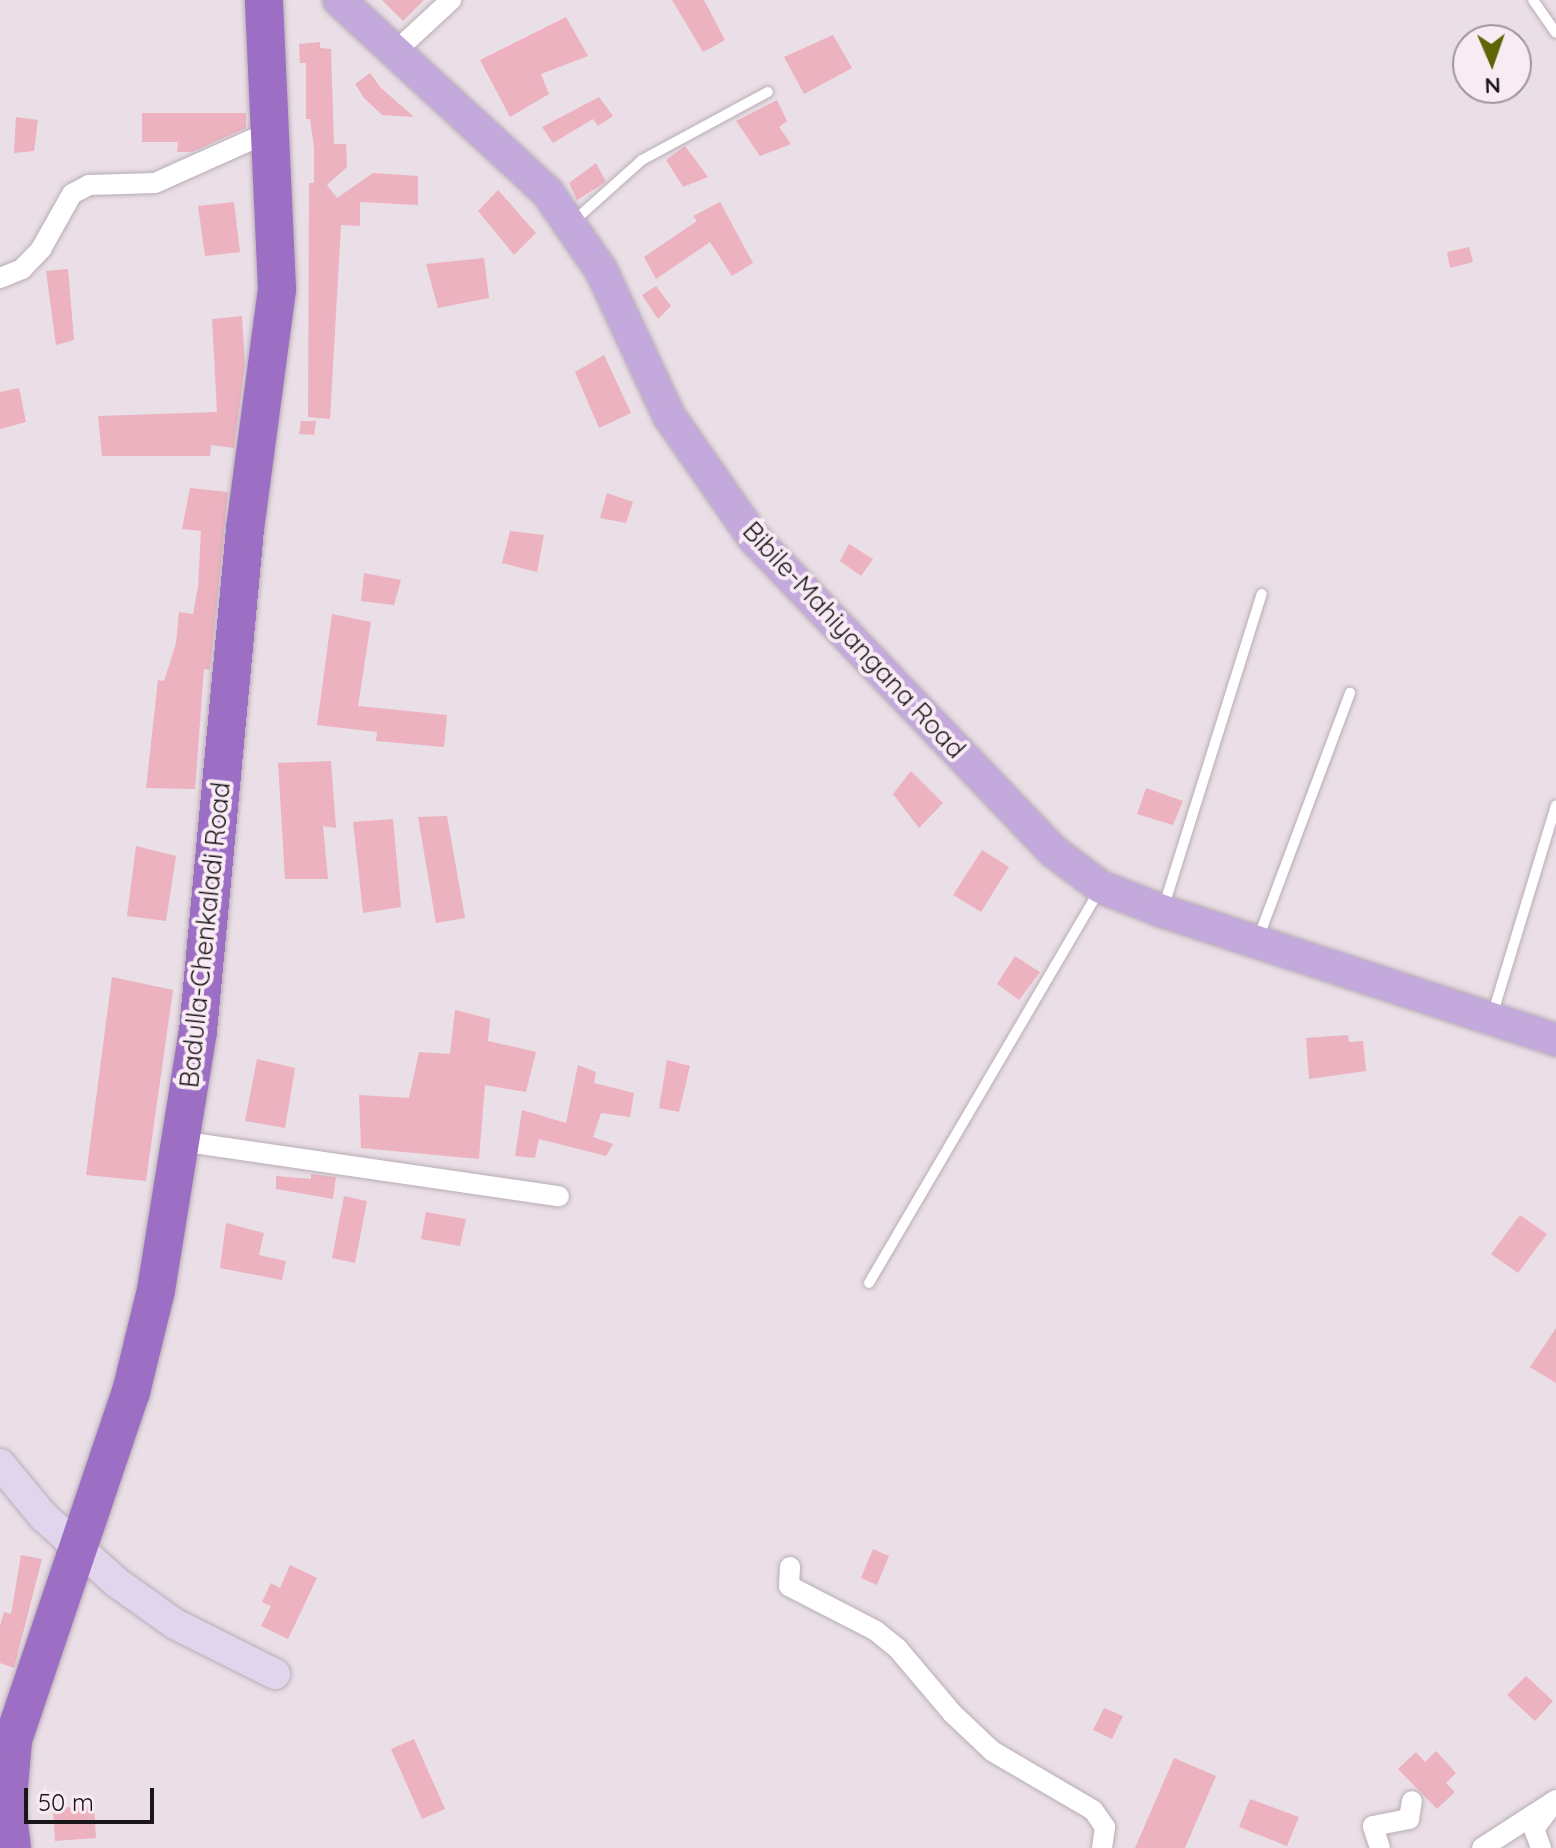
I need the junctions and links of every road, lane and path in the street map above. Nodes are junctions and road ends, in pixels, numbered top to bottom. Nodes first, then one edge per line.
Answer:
1 (264, 0) edge
2 (339, 0) edge
3 (451, 0) edge
4 (1533, 0) edge
5 (1556, 33) edge
6 (397, 50) junction
7 (768, 92) dead end
8 (267, 133) junction
9 (572, 223) junction
10 (0, 278) edge
11 (1262, 594) dead end
12 (1350, 693) dead end
13 (1556, 805) edge
14 (1101, 887) junction
15 (1162, 911) junction
16 (1257, 940) junction
17 (1492, 1018) junction
18 (1556, 1040) edge
19 (180, 1141) junction
20 (559, 1196) dead end
21 (869, 1283) dead end
22 (0, 1464) edge
23 (76, 1549) junction
24 (790, 1567) dead end
25 (275, 1674) dead end
26 (1556, 1800) edge
27 (1412, 1801) dead end
28 (12, 1848) edge
29 (1102, 1848) edge
30 (1380, 1848) edge
31 (1482, 1848) edge
32 (1541, 1848) edge

1 - 8 highway, Badulla-Chenkaladi Road
2 - 6 main road, Bibile-Mahiyangana Road
3 - 6 street
4 - 5 lane
6 - 9 main road, Bibile-Mahiyangana Road
7 - 9 lane
8 - 10 street
8 - 19 highway, Badulla-Chenkaladi Road
9 - 14 main road, Bibile-Mahiyangana Road
11 - 15 lane
12 - 16 lane
13 - 17 lane
14 - 15 main road, Bibile-Mahiyangana Road
14 - 21 lane
15 - 16 main road, Bibile-Mahiyangana Road
16 - 17 main road, Bibile-Mahiyangana Road
17 - 18 main road, Bibile-Mahiyangana Road
19 - 20 street
19 - 23 highway, Badulla-Chenkaladi Road
22 - 23 street
23 - 25 street
23 - 28 highway, Badulla-Chenkaladi Road
24 - 29 street
26 - 31 street
26 - 32 street
27 - 30 street

